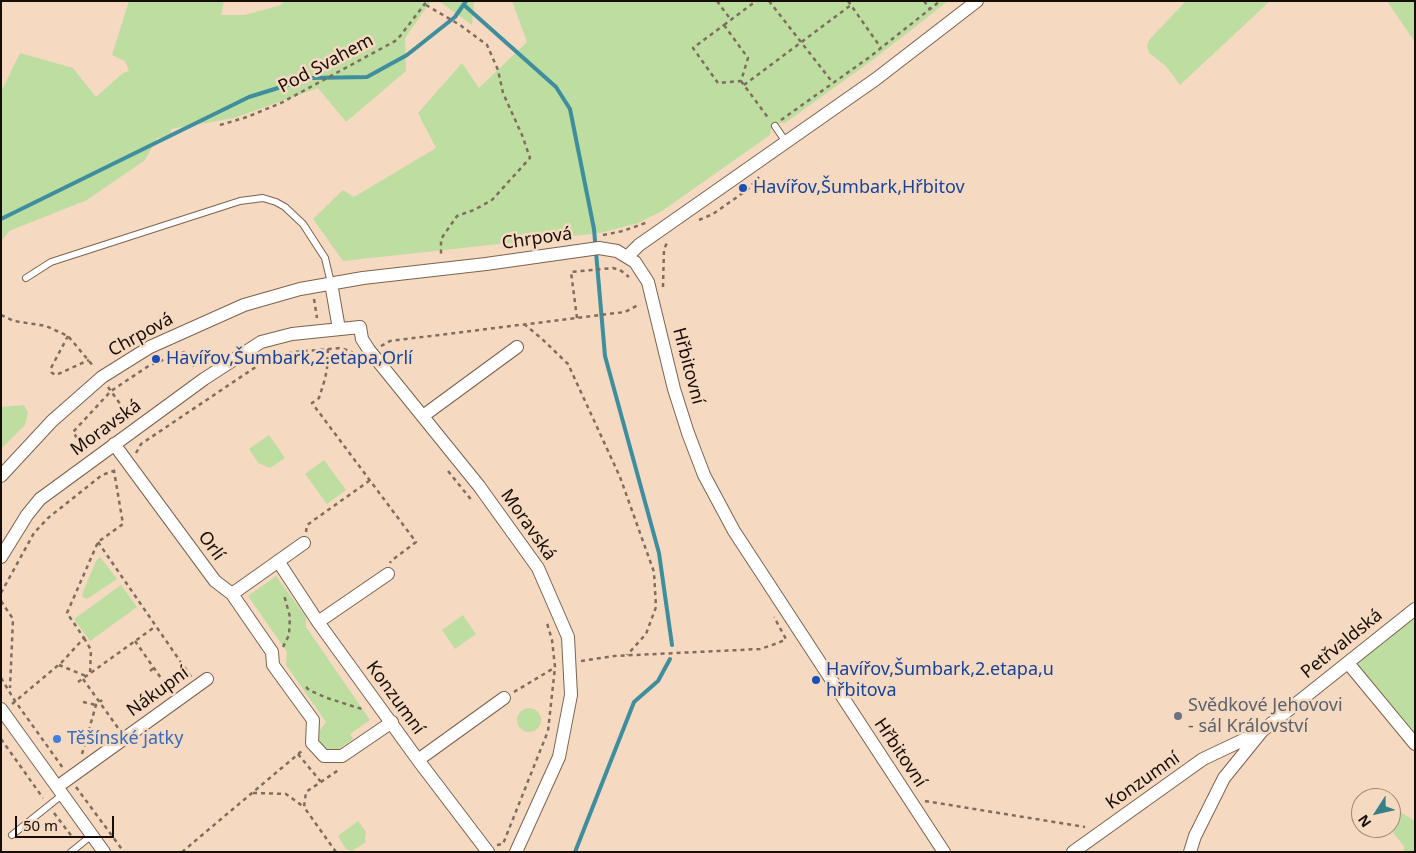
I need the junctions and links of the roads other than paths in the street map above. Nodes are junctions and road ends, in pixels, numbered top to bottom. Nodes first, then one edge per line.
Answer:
1 (977, 1) edge
2 (774, 126) road end
3 (786, 144) junction
4 (628, 256) junction
5 (26, 278) dead end
6 (331, 283) junction
7 (339, 329) junction
8 (518, 347) dead end
9 (423, 416) junction
10 (114, 444) junction
11 (1, 476) edge
12 (304, 543) road end
13 (1, 557) edge
14 (280, 565) junction
15 (388, 574) road end
16 (232, 594) junction
17 (1415, 609) edge
18 (318, 622) junction
19 (1348, 662) junction
20 (202, 682) road end
21 (504, 698) road end
22 (2, 710) edge
23 (392, 722) junction
24 (1262, 731) junction
25 (1415, 744) edge
26 (418, 760) junction
27 (60, 791) junction
28 (12, 835) dead end
29 (92, 835) junction
30 (486, 849) edge
31 (71, 852) edge
32 (104, 852) edge
33 (516, 852) edge
34 (944, 852) edge
35 (1073, 852) edge
36 (1190, 852) edge

1 - 3 street
2 - 3 lane
3 - 4 street
4 - 6 street, Chrpová
4 - 34 street, Hřbitovní
5 - 6 lane
6 - 7 street
6 - 11 street, Chrpová
7 - 9 street, Moravská
7 - 10 street, Moravská
8 - 9 street
9 - 33 street, Moravská
10 - 13 street, Moravská
10 - 16 street, Orlí
12 - 14 street
14 - 16 street
14 - 18 street, Konzumní
15 - 18 street
16 - 23 street
17 - 19 street, Petřvaldská
18 - 23 street, Konzumní
19 - 24 street, Petřvaldská
19 - 25 street
20 - 27 street, Nákupní
21 - 26 street
22 - 27 street
23 - 26 street, Konzumní
24 - 35 street, Konzumní
24 - 36 street, Petřvaldská
26 - 30 street, Konzumní
27 - 28 lane
27 - 29 street
29 - 31 lane
29 - 32 street

